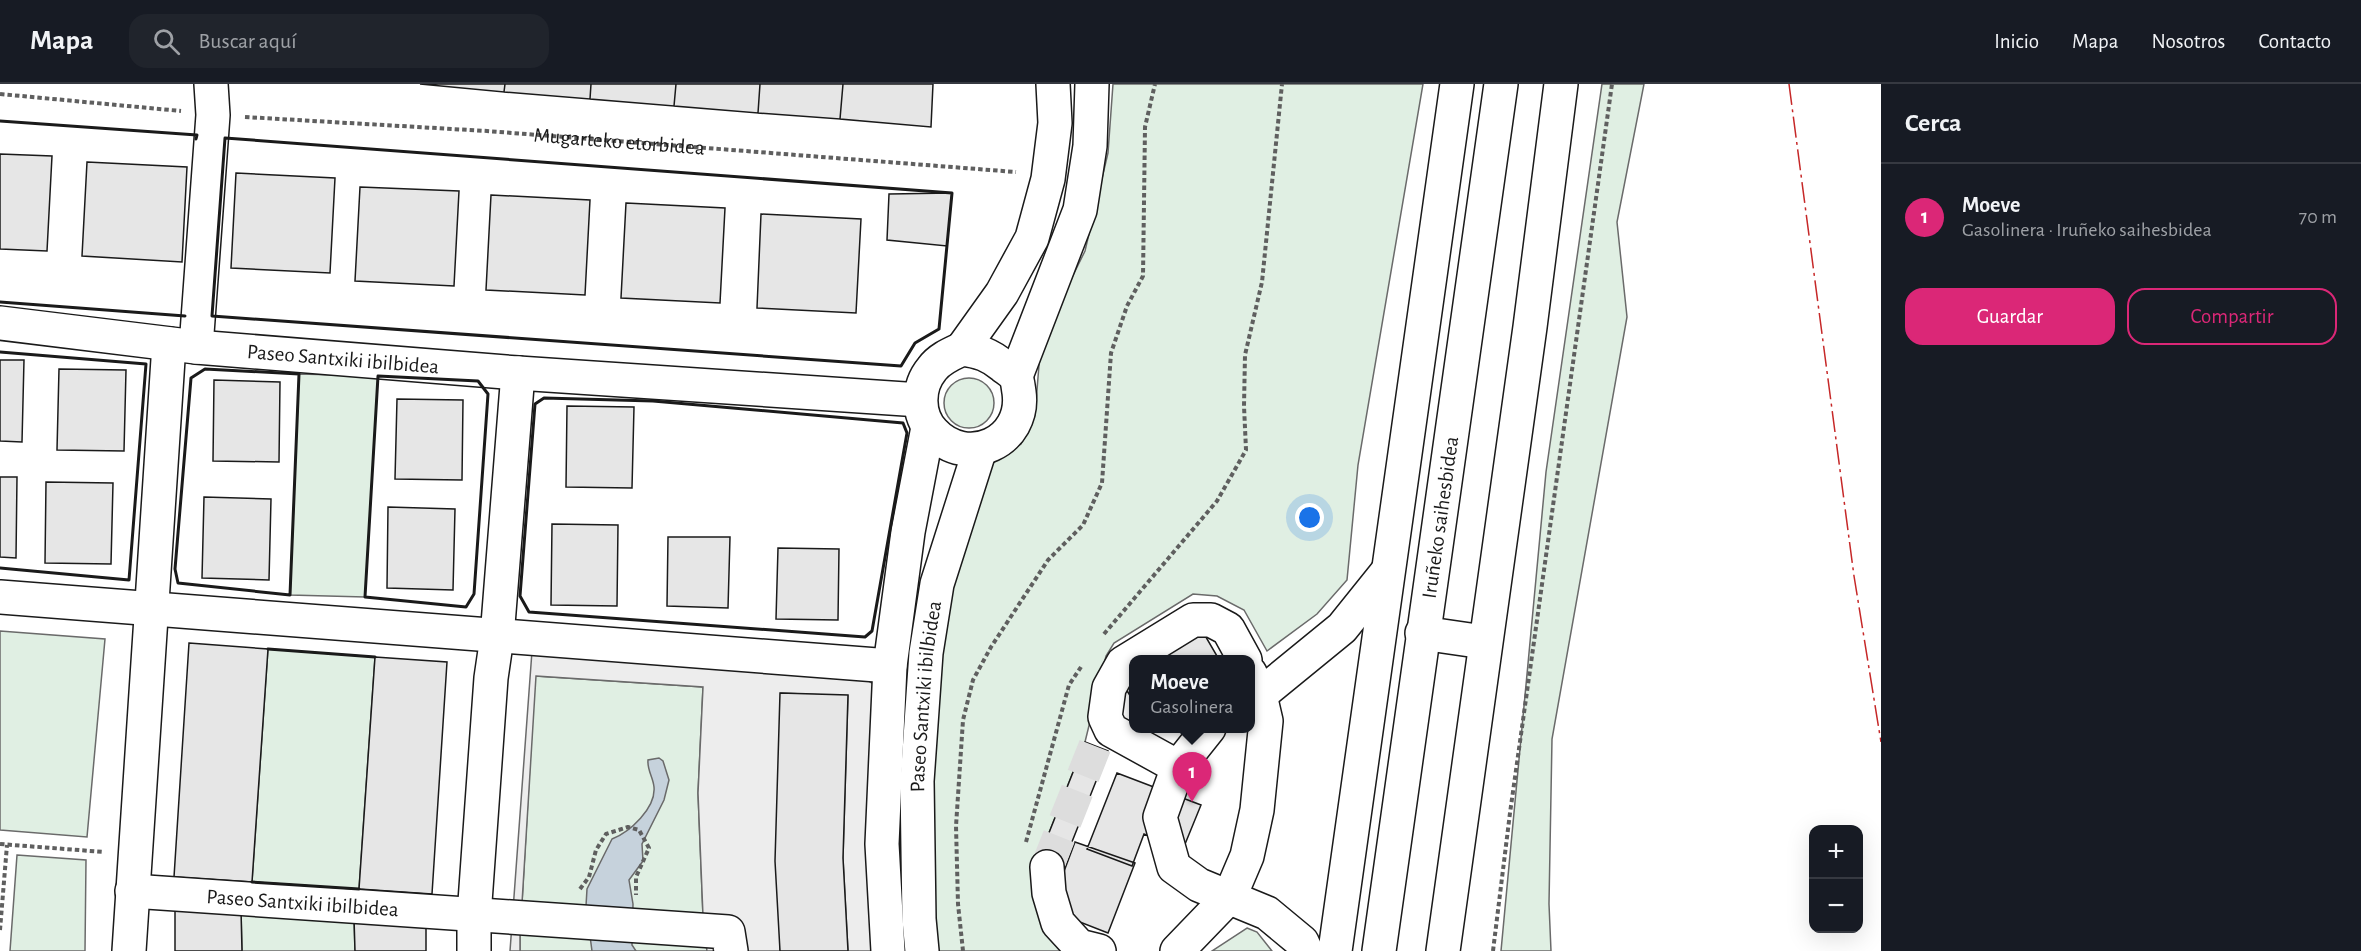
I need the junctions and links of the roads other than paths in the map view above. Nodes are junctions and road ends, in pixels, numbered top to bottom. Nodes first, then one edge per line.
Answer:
1 (1053, 84) edge
2 (1092, 84) edge
3 (1447, 84) edge
4 (1457, 84) edge
5 (1501, 84) edge
6 (1561, 84) edge
7 (212, 99) edge
8 (1451, 122) junction
9 (0, 323) edge
10 (182, 346) junction
11 (962, 349) junction
12 (518, 373) junction
13 (1016, 376) junction
14 (924, 414) junction
15 (980, 449) junction
16 (1387, 572) junction
17 (0, 597) edge
18 (152, 610) junction
19 (1422, 633) junction
20 (497, 637) junction
21 (1484, 642) junction
22 (1136, 655) edge
23 (1242, 655) edge
24 (1129, 659) edge
25 (890, 666) junction
26 (1255, 689) edge
27 (1255, 693) edge
28 (1206, 733) edge
29 (1178, 767) junction
30 (1036, 856) tunnel mouth
31 (132, 891) junction
32 (1230, 896) junction
33 (474, 916) junction
34 (1445, 945) edge
35 (129, 951) edge
36 (474, 951) edge
37 (731, 951) edge
38 (888, 951) edge
39 (922, 951) edge
40 (1099, 951) edge
41 (1177, 951) edge
42 (1306, 951) edge
43 (1335, 951) edge
44 (1379, 951) edge

1 - 11 main road
2 - 13 main road
3 - 8 main road
4 - 8 main road
5 - 19 main road, Iruñeko saihesbidea
6 - 21 main road
7 - 10 main road
8 - 16 main road
9 - 10 main road, Paseo Santxiki ibilbidea
10 - 12 main road, Paseo Santxiki ibilbidea
10 - 18 main road
11 - 13 main road
11 - 14 main road
12 - 14 main road, Paseo Santxiki ibilbidea
12 - 20 main road
13 - 15 main road
14 - 15 main road
14 - 25 main road, Paseo Santxiki ibilbidea
15 - 39 main road, Paseo Santxiki ibilbidea
16 - 26 main road
16 - 43 main road
17 - 18 main road, Paseo Santxiki ibilbidea
18 - 20 main road, Paseo Santxiki ibilbidea
18 - 31 main road
19 - 21 main road
19 - 44 main road, Iruñeko saihesbidea
20 - 25 main road, Paseo Santxiki ibilbidea
20 - 33 main road
21 - 34 main road
22 - 23 main road
24 - 29 main road
25 - 38 main road, Paseo Santxiki ibilbidea
27 - 32 main road
28 - 29 main road
29 - 32 main road
30 - 40 main road
31 - 33 main road, Paseo Santxiki ibilbidea
31 - 35 main road
32 - 41 main road
32 - 42 main road
33 - 36 main road
33 - 37 main road, Paseo Santxiki ibilbidea

